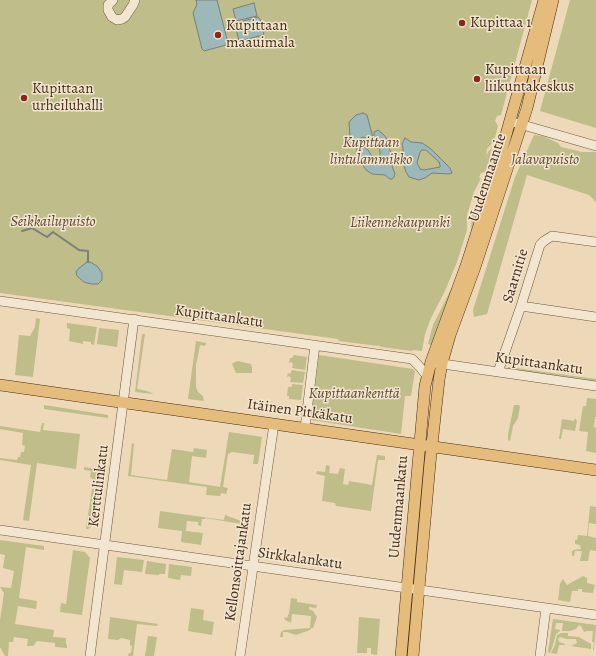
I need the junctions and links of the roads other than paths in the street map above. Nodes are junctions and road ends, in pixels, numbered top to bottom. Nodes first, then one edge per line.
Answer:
1 (135, 0) edge
2 (544, 0) edge
3 (553, 0) edge
4 (110, 2) edge
5 (511, 122) junction
6 (522, 125) junction
7 (596, 146) edge
8 (596, 242) edge
9 (0, 301) edge
10 (521, 306) junction
11 (596, 317) edge
12 (134, 319) junction
13 (315, 346) junction
14 (436, 363) junction
15 (498, 372) junction
16 (427, 376) junction
17 (0, 386) edge
18 (596, 386) edge
19 (124, 403) junction
20 (274, 424) junction
21 (305, 428) junction
22 (419, 444) junction
23 (432, 446) junction
24 (596, 470) edge
25 (0, 530) edge
26 (106, 545) junction
27 (253, 566) junction
28 (413, 589) junction
29 (546, 608) junction
30 (596, 616) edge
31 (90, 656) edge
32 (240, 656) edge
33 (401, 656) edge
34 (413, 656) edge
35 (540, 656) edge

1 - 4 street
2 - 5 main road, Uudenmaantie
3 - 6 main road, Uudenmaantie
5 - 6 street
5 - 14 main road, Uudenmaantie
6 - 7 street
6 - 14 main road, Uudenmaantie
8 - 10 street, Saarnitie
9 - 12 street, Kupittaankatu
10 - 11 street
10 - 15 street, Saarnitie
12 - 13 street, Kupittaankatu
12 - 19 street, Kerttulinkatu
13 - 16 street, Kupittaankatu
13 - 21 street
14 - 15 street, Kupittaankatu
14 - 16 main road, Uudenmaankatu
14 - 23 main road, Uudenmaankatu
15 - 18 street, Kupittaankatu
16 - 22 main road, Uudenmaankatu
17 - 19 main road, Itäinen Pitkäkatu
19 - 20 main road, Itäinen Pitkäkatu
19 - 26 street, Kerttulinkatu
20 - 21 main road, Itäinen Pitkäkatu
20 - 27 street, Kellonsoittajankatu
21 - 22 main road, Itäinen Pitkäkatu
22 - 23 main road, Itäinen Pitkäkatu
22 - 28 main road, Uudenmaankatu
23 - 24 main road, Itäinen Pitkäkatu
23 - 28 main road, Uudenmaankatu
25 - 26 street, Sirkkalankatu
26 - 27 street, Sirkkalankatu
26 - 31 street, Kerttulinkatu
27 - 28 street, Sirkkalankatu
27 - 32 street, Kellonsoittajankatu
28 - 29 street, Sirkkalankatu
28 - 33 main road, Uudenmaankatu
28 - 34 main road, Uudenmaankatu
29 - 30 street, Sirkkalankatu
29 - 35 street

